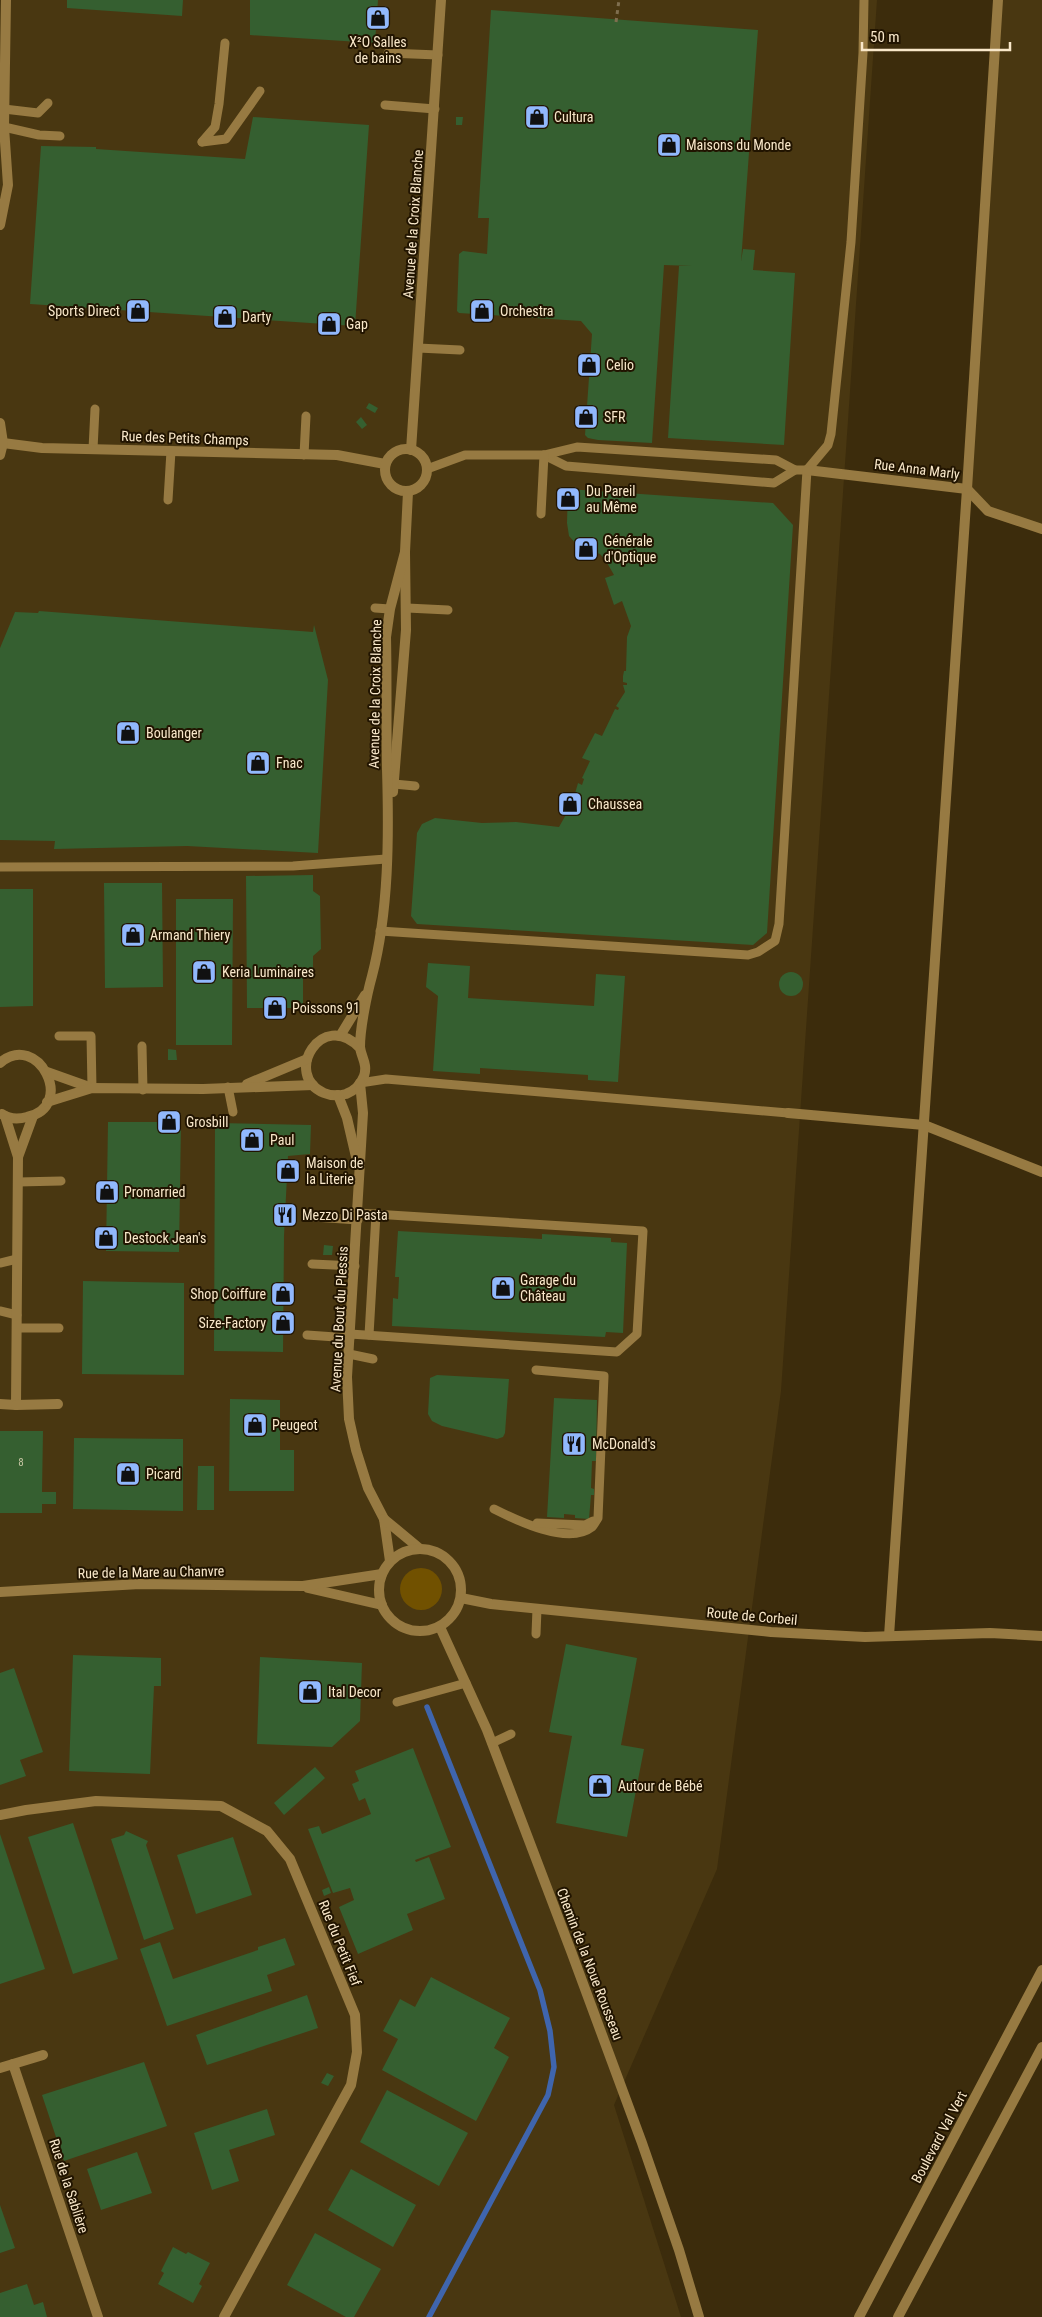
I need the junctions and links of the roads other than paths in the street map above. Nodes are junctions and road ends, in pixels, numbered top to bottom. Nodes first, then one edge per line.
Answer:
1 (6, 0) edge
2 (441, 0) edge
3 (864, 0) edge
4 (998, 0) edge
5 (225, 43) dead end
6 (388, 53) dead end
7 (438, 54) junction
8 (260, 91) dead end
9 (48, 103) dead end
10 (384, 105) dead end
11 (4, 109) junction
12 (435, 109) junction
13 (4, 127) junction
14 (60, 136) dead end
15 (0, 225) edge
16 (418, 348) junction
17 (460, 350) dead end
18 (95, 409) dead end
19 (306, 416) dead end
20 (0, 423) edge
21 (2, 443) edge
22 (93, 449) junction
23 (411, 450) junction
24 (172, 451) junction
25 (304, 455) junction
26 (544, 455) junction
27 (0, 456) edge
28 (385, 464) junction
29 (427, 469) junction
30 (795, 470) junction
31 (807, 470) junction
32 (967, 489) junction
33 (408, 492) junction
34 (168, 500) dead end
35 (541, 514) dead end
36 (1042, 529) edge
37 (405, 552) junction
38 (375, 608) dead end
39 (406, 608) junction
40 (390, 609) junction
41 (448, 610) dead end
42 (394, 784) junction
43 (414, 786) dead end
44 (389, 810) junction
45 (386, 858) junction
46 (0, 867) edge
47 (380, 931) junction
48 (368, 990) junction
49 (59, 1036) dead end
50 (340, 1036) junction
51 (142, 1046) dead end
52 (360, 1048) junction
53 (307, 1059) junction
54 (0, 1063) edge
55 (47, 1072) junction
56 (360, 1083) junction
57 (313, 1085) junction
58 (242, 1086) junction
59 (228, 1087) junction
60 (92, 1088) junction
61 (143, 1090) junction
62 (338, 1096) junction
63 (47, 1102) junction
64 (233, 1112) dead end
65 (2, 1114) edge
66 (788, 1114) joint
67 (33, 1116) junction
68 (924, 1125) junction
69 (18, 1157) junction
70 (1042, 1172) edge
71 (360, 1173) junction
72 (61, 1181) dead end
73 (18, 1182) junction
74 (376, 1214) junction
75 (358, 1216) junction
76 (314, 1218) dead end
77 (17, 1259) junction
78 (0, 1263) edge
79 (312, 1264) dead end
80 (355, 1266) junction
81 (0, 1311) edge
82 (17, 1315) junction
83 (17, 1328) junction
84 (58, 1328) dead end
85 (307, 1335) dead end
86 (369, 1335) junction
87 (350, 1336) junction
88 (349, 1354) junction
89 (373, 1359) dead end
90 (536, 1370) dead end
91 (0, 1404) edge
92 (58, 1404) dead end
93 (16, 1405) junction
94 (494, 1509) dead end
95 (384, 1519) junction
96 (419, 1548) junction
97 (390, 1561) junction
98 (382, 1574) junction
99 (303, 1586) junction
100 (0, 1592) edge
101 (461, 1598) junction
102 (382, 1605) junction
103 (537, 1609) junction
104 (440, 1627) junction
105 (536, 1634) dead end
106 (889, 1636) junction
107 (1042, 1636) edge
108 (466, 1682) junction
109 (397, 1702) dead end
110 (511, 1734) dead end
111 (492, 1743) junction
112 (0, 1815) edge
113 (1042, 1970) edge
114 (1042, 2048) edge
115 (43, 2055) dead end
116 (13, 2064) junction
117 (0, 2068) edge
118 (98, 2317) edge
119 (224, 2317) edge
120 (699, 2317) edge
121 (859, 2317) edge
122 (898, 2317) edge

1 - 11 street
2 - 7 street, Avenue de la Croix Blanche
3 - 31 lane
4 - 32 street
5 - 8 lane
6 - 7 lane
7 - 12 street, Avenue de la Croix Blanche
9 - 11 lane
10 - 12 lane
11 - 13 street
12 - 16 street, Avenue de la Croix Blanche
13 - 14 lane
13 - 15 street
16 - 17 lane
16 - 23 street, Avenue de la Croix Blanche
18 - 22 lane
19 - 25 lane
20 - 21 street
21 - 22 street, Rue des Petits Champs
21 - 27 street
22 - 24 street, Rue des Petits Champs
23 - 28 street
23 - 29 street
24 - 25 street, Rue des Petits Champs
24 - 34 lane
25 - 28 street, Rue des Petits Champs
26 - 29 lane
26 - 30 lane
26 - 30 lane
26 - 35 lane
28 - 33 street
29 - 33 street
30 - 31 lane
31 - 32 street, Rue Anna Marly
31 - 47 lane
32 - 36 street, Rue Anna Marly
32 - 68 street
33 - 37 street, Avenue de la Croix Blanche
37 - 39 street, Avenue de la Croix Blanche
37 - 40 street, Avenue de la Croix Blanche
38 - 40 lane
39 - 41 lane
39 - 42 street, Avenue de la Croix Blanche
40 - 44 street, Avenue de la Croix Blanche
42 - 43 lane
42 - 44 street, Avenue de la Croix Blanche
44 - 45 street, Avenue de la Croix Blanche
45 - 46 lane
45 - 47 street, Avenue de la Croix Blanche
47 - 48 street, Avenue de la Croix Blanche
48 - 50 street, Avenue de la Croix Blanche
48 - 52 street, Avenue de la Croix Blanche
49 - 60 lane
50 - 52 street
50 - 53 street
51 - 61 lane
52 - 56 street, Avenue de la Croix Blanche
53 - 57 street
53 - 58 street
54 - 55 street
55 - 60 street
55 - 63 street
56 - 62 street
56 - 66 lane
56 - 71 street, Avenue du Bout du Plessis
57 - 58 street
57 - 62 street
58 - 59 street
59 - 61 street
59 - 64 lane
60 - 61 street
60 - 63 street
62 - 71 street, Avenue du Bout du Plessis
63 - 67 street
65 - 67 street
65 - 69 street
66 - 68 street
67 - 69 street
68 - 70 street
68 - 106 street
69 - 73 street
71 - 75 street, Avenue du Bout du Plessis
72 - 73 lane
73 - 77 street
74 - 75 lane
74 - 86 lane
74 - 86 lane
75 - 76 lane
75 - 80 street, Avenue du Bout du Plessis
77 - 78 lane
77 - 82 street
79 - 80 lane
80 - 87 street, Avenue du Bout du Plessis
81 - 82 lane
82 - 83 street
83 - 84 lane
83 - 93 street
85 - 87 lane
86 - 87 lane
87 - 88 street, Avenue du Bout du Plessis
88 - 89 lane
88 - 95 street, Avenue du Bout du Plessis
90 - 94 lane
91 - 93 street
92 - 93 street
95 - 96 street, Avenue du Bout du Plessis
95 - 97 street, Avenue du Bout du Plessis
96 - 97 street
96 - 101 street
97 - 98 street
98 - 99 street, Rue de la Mare au Chanvre
98 - 102 street
99 - 100 street, Rue de la Mare au Chanvre
99 - 102 street, Rue de la Mare au Chanvre
101 - 103 street, Route de Corbeil
101 - 104 street
102 - 104 street
103 - 105 lane
103 - 106 street, Route de Corbeil
104 - 108 street, Chemin de la Noue Rousseau
106 - 107 street, Route de Corbeil
108 - 109 lane
108 - 111 street, Chemin de la Noue Rousseau
110 - 111 lane
111 - 120 street, Chemin de la Noue Rousseau
112 - 119 street, Rue du Petit Fief
113 - 121 street, Boulevard Val Vert
114 - 122 street
115 - 116 street
116 - 117 street
116 - 118 street, Rue de la Sablière

